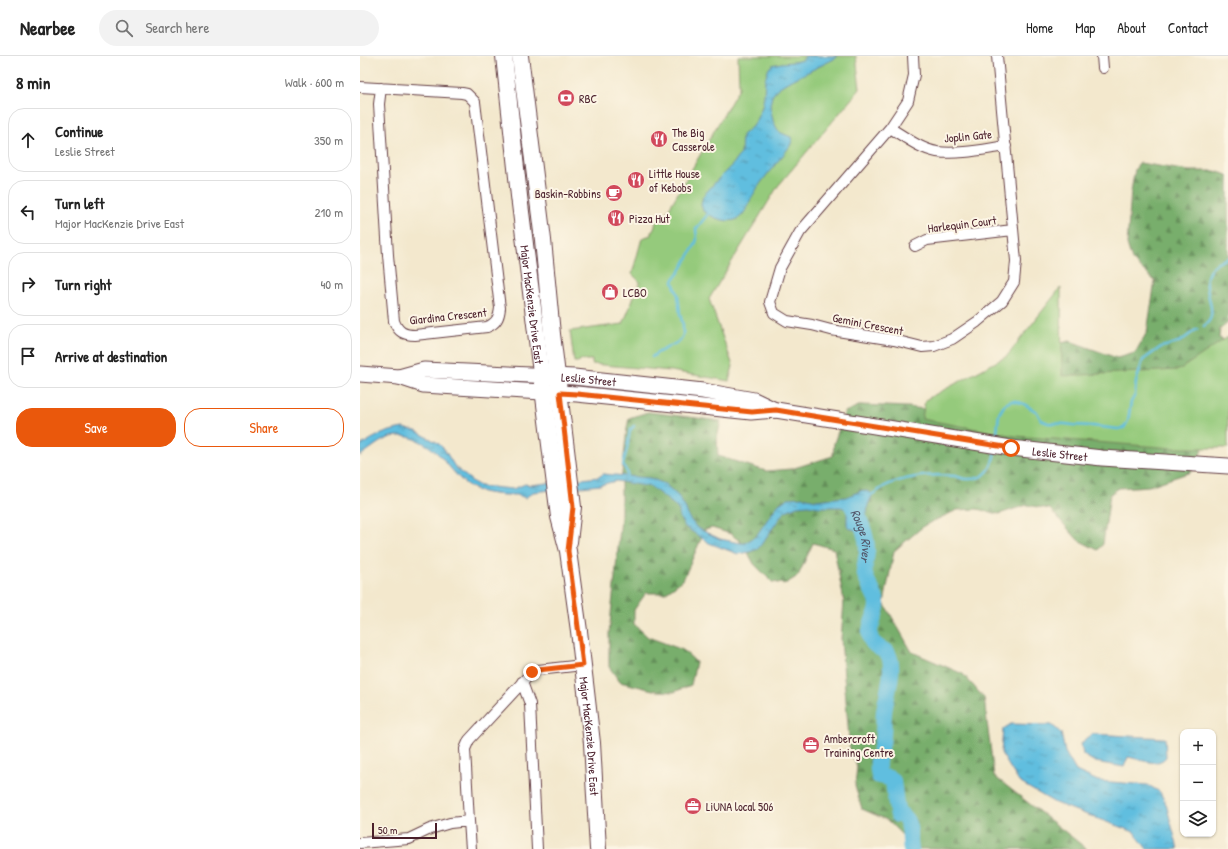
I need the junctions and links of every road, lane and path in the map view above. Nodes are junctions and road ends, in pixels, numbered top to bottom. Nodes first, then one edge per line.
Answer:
1 (504, 56) edge
2 (520, 56) edge
3 (913, 56) edge
4 (997, 56) edge
5 (1102, 56) edge
6 (1102, 68) dead end
7 (360, 86) edge
8 (381, 88) junction
9 (528, 121) junction
10 (512, 123) junction
11 (890, 128) junction
12 (1006, 146) junction
13 (1013, 230) junction
14 (915, 246) dead end
15 (360, 374) edge
16 (541, 375) junction
17 (558, 376) junction
18 (399, 377) junction
19 (543, 392) junction
20 (560, 393) junction
21 (776, 410) junction
22 (1228, 466) edge
23 (568, 551) junction
24 (583, 665) junction
25 (522, 682) junction
26 (469, 821) junction
27 (360, 843) edge
28 (409, 844) edge
29 (471, 849) edge
30 (537, 849) edge
31 (598, 849) edge

1 - 10 main road, Major MacKenzie Drive East
2 - 9 main road, Major MacKenzie Drive East
3 - 11 street, Gemini Crescent
4 - 12 street, Gemini Crescent
5 - 6 street
7 - 8 street, Giardina Crescent
8 - 8 street, Giardina Crescent
9 - 10 main road
9 - 17 main road, Major MacKenzie Drive East
10 - 16 main road, Major MacKenzie Drive East
11 - 12 street, Joplin Gate
11 - 13 street, Gemini Crescent
12 - 13 street, Gemini Crescent
13 - 14 street, Harlequin Court
15 - 18 main road, Leslie Street
16 - 17 main road, Leslie Street
16 - 18 main road, Leslie Street
16 - 19 main road, Major MacKenzie Drive East
17 - 20 main road, Major MacKenzie Drive East
17 - 21 main road, Leslie Street
18 - 19 main road, Leslie Street
19 - 20 main road, Leslie Street
19 - 23 main road, Major MacKenzie Drive East
20 - 21 main road, Leslie Street
20 - 23 main road, Major MacKenzie Drive East
21 - 22 main road, Leslie Street
23 - 24 main road, Major MacKenzie Drive East
24 - 25 street
24 - 31 main road, Major MacKenzie Drive East
25 - 26 street
25 - 30 street
26 - 28 street
26 - 29 street
27 - 28 street

